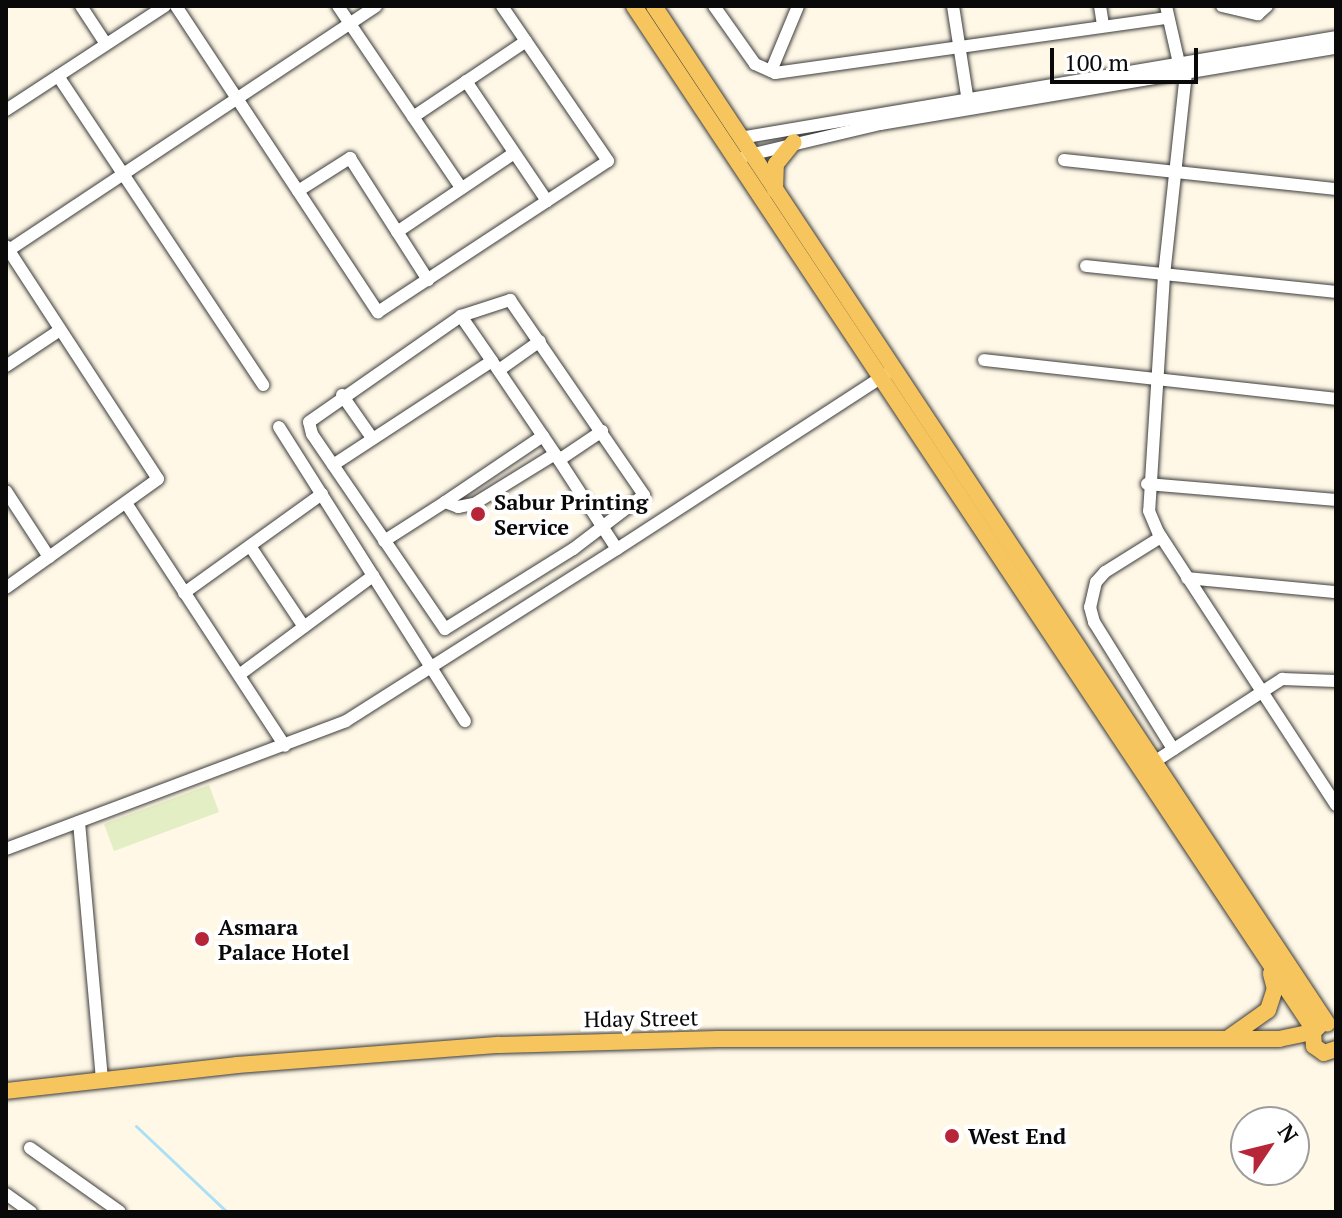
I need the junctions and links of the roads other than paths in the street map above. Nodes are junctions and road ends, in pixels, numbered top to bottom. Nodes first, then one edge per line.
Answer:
1 (81, 6) edge
2 (165, 6) edge
3 (176, 6) edge
4 (338, 6) edge
5 (376, 6) edge
6 (502, 6) edge
7 (634, 6) edge
8 (654, 6) edge
9 (714, 6) edge
10 (798, 6) edge
11 (953, 6) edge
12 (1100, 6) edge
13 (1222, 6) edge
14 (1267, 6) edge
15 (1167, 12) edge
16 (350, 23) junction
17 (1103, 25) junction
18 (1336, 37) edge
19 (526, 41) junction
20 (958, 43) junction
21 (106, 44) junction
22 (1336, 48) edge
23 (1183, 68) junction
24 (771, 71) junction
25 (58, 76) junction
26 (466, 81) junction
27 (236, 97) junction
28 (968, 102) junction
29 (6, 110) edge
30 (413, 117) junction
31 (740, 138) junction
32 (794, 142) junction
33 (514, 153) junction
34 (743, 156) junction
35 (1064, 160) dead end
36 (1175, 170) junction
37 (123, 173) junction
38 (461, 188) junction
39 (1336, 189) edge
40 (298, 191) junction
41 (775, 192) junction
42 (547, 201) junction
43 (397, 232) junction
44 (7, 249) edge
45 (1086, 266) dead end
46 (1164, 275) junction
47 (428, 280) junction
48 (1336, 292) edge
49 (461, 316) junction
50 (60, 330) junction
51 (540, 341) junction
52 (984, 360) dead end
53 (6, 366) edge
54 (496, 366) junction
55 (885, 375) junction
56 (1157, 379) junction
57 (263, 385) dead end
58 (342, 395) junction
59 (1336, 399) edge
60 (279, 427) dead end
61 (602, 431) junction
62 (543, 436) junction
63 (372, 438) junction
64 (557, 457) junction
65 (333, 465) junction
66 (1147, 484) junction
67 (6, 491) edge
68 (322, 494) junction
69 (1336, 500) edge
70 (445, 502) junction
71 (126, 503) junction
72 (603, 528) junction
73 (1161, 537) junction
74 (384, 541) junction
75 (250, 546) junction
76 (617, 549) junction
77 (49, 557) junction
78 (373, 576) junction
79 (1187, 578) junction
80 (6, 588) edge
81 (1336, 592) edge
82 (184, 593) junction
83 (304, 627) junction
84 (432, 669) junction
85 (239, 675) junction
86 (1336, 681) edge
87 (1261, 692) junction
88 (465, 721) dead end
89 (285, 746) junction
90 (1173, 749) junction
91 (1154, 762) junction
92 (1336, 805) edge
93 (79, 822) junction
94 (6, 849) edge
95 (1266, 961) junction
96 (1327, 1038) edge
97 (1227, 1039) junction
98 (102, 1081) junction
99 (6, 1091) edge
100 (30, 1148) dead end
101 (6, 1194) edge
102 (102, 1199) junction
103 (31, 1212) edge
104 (93, 1212) edge
105 (120, 1212) edge

1 - 21 street
2 - 21 street
3 - 27 street
4 - 16 street
5 - 16 street
6 - 19 street
7 - 34 main road
8 - 31 main road
9 - 24 street
10 - 24 street
11 - 20 street
12 - 17 street
13 - 14 street
15 - 17 street
15 - 23 street
16 - 27 street
16 - 30 street
17 - 20 street
18 - 23 street
19 - 26 street
19 - 42 street
20 - 24 street
20 - 28 street
21 - 25 street
22 - 23 street
23 - 28 street
23 - 36 street
25 - 29 street
25 - 37 street
26 - 30 street
26 - 33 street
27 - 37 street
27 - 40 street
28 - 31 street
28 - 32 street
30 - 38 street
31 - 34 main road
32 - 34 street
32 - 41 main road
33 - 38 street
33 - 42 street
34 - 41 main road
34 - 55 main road
35 - 36 street
36 - 39 street
36 - 46 street
37 - 44 street
37 - 57 street
38 - 43 street
40 - 43 street
40 - 47 street
41 - 55 main road
42 - 47 street
43 - 47 street
44 - 50 street
45 - 46 street
46 - 48 street
46 - 56 street
49 - 51 street
49 - 54 street
49 - 58 street
50 - 53 street
50 - 71 street
51 - 54 street
51 - 61 street
52 - 56 street
54 - 62 street
54 - 63 street
55 - 76 street
55 - 91 main road
55 - 95 main road
56 - 59 street
56 - 66 street
58 - 63 street
58 - 65 street
60 - 68 street
61 - 64 street
61 - 72 street
62 - 64 street
62 - 70 street
63 - 65 street
64 - 70 street
64 - 72 street
65 - 74 street
66 - 69 street
66 - 73 street
67 - 77 street
68 - 75 street
68 - 78 street
70 - 74 street
71 - 77 street
71 - 82 street
72 - 74 street
72 - 76 street
73 - 79 street
73 - 90 street
75 - 82 street
75 - 83 street
76 - 84 street
77 - 80 street
78 - 83 street
78 - 84 street
79 - 81 street
79 - 87 street
82 - 85 street
83 - 85 street
84 - 88 street
84 - 89 street
85 - 89 street
86 - 87 street
87 - 90 street
87 - 92 street
89 - 93 street
90 - 91 street
91 - 96 main road
93 - 94 street
93 - 98 street
95 - 96 main road
95 - 97 main road
96 - 97 main road, Hday Street
97 - 98 main road, Hday Street
98 - 99 main road, Hday Street
100 - 102 street
101 - 103 street
102 - 104 street
102 - 105 street

